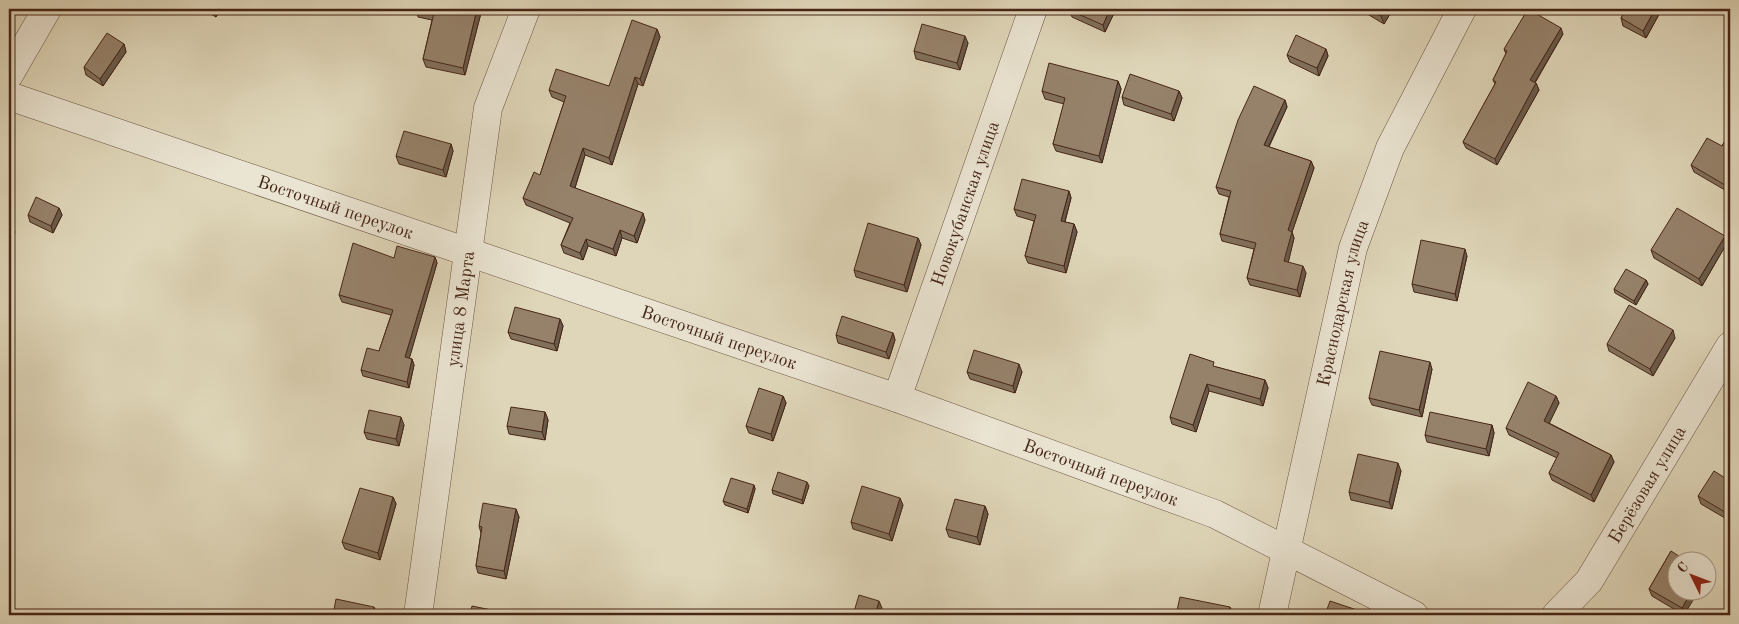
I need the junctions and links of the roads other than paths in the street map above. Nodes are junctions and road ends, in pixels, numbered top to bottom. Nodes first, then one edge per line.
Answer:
1 (47, 9) edge
2 (526, 9) edge
3 (1033, 9) edge
4 (1462, 9) edge
5 (9, 75) edge
6 (9, 96) edge
7 (468, 252) junction
8 (1730, 346) edge
9 (897, 398) junction
10 (1286, 550) junction
11 (418, 615) edge
12 (1272, 615) edge
13 (1414, 615) edge
14 (1556, 615) edge

1 - 5 street
2 - 7 street, улица 8 Марта
3 - 9 street, Новокубанская улица
4 - 10 street, Краснодарская улица
6 - 7 street, Восточный переулок
7 - 9 street, Восточный переулок
7 - 11 street, улица 8 Марта
8 - 14 street, Берёзовая улица
9 - 10 street, Восточный переулок
10 - 12 street, Краснодарская улица
10 - 13 street, Восточный переулок

